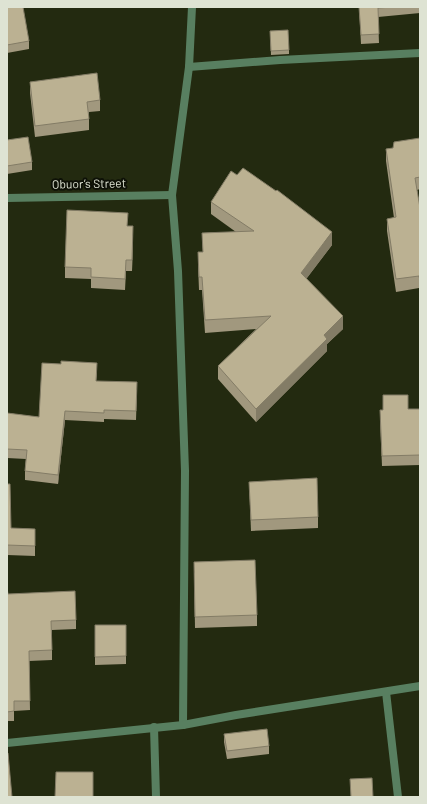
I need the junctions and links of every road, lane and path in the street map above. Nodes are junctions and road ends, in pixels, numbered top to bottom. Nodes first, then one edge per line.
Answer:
1 (192, 7) edge
2 (420, 53) edge
3 (189, 67) junction
4 (172, 195) junction
5 (7, 198) edge
6 (420, 686) edge
7 (386, 692) junction
8 (183, 725) junction
9 (154, 728) junction
10 (7, 743) edge
11 (156, 797) edge
12 (398, 797) edge

1 - 3 street
2 - 3 street
3 - 4 street
4 - 5 street, Obuor’s Street
4 - 8 street
6 - 7 street
7 - 8 street
7 - 12 street
8 - 9 street
9 - 10 street
9 - 11 street

